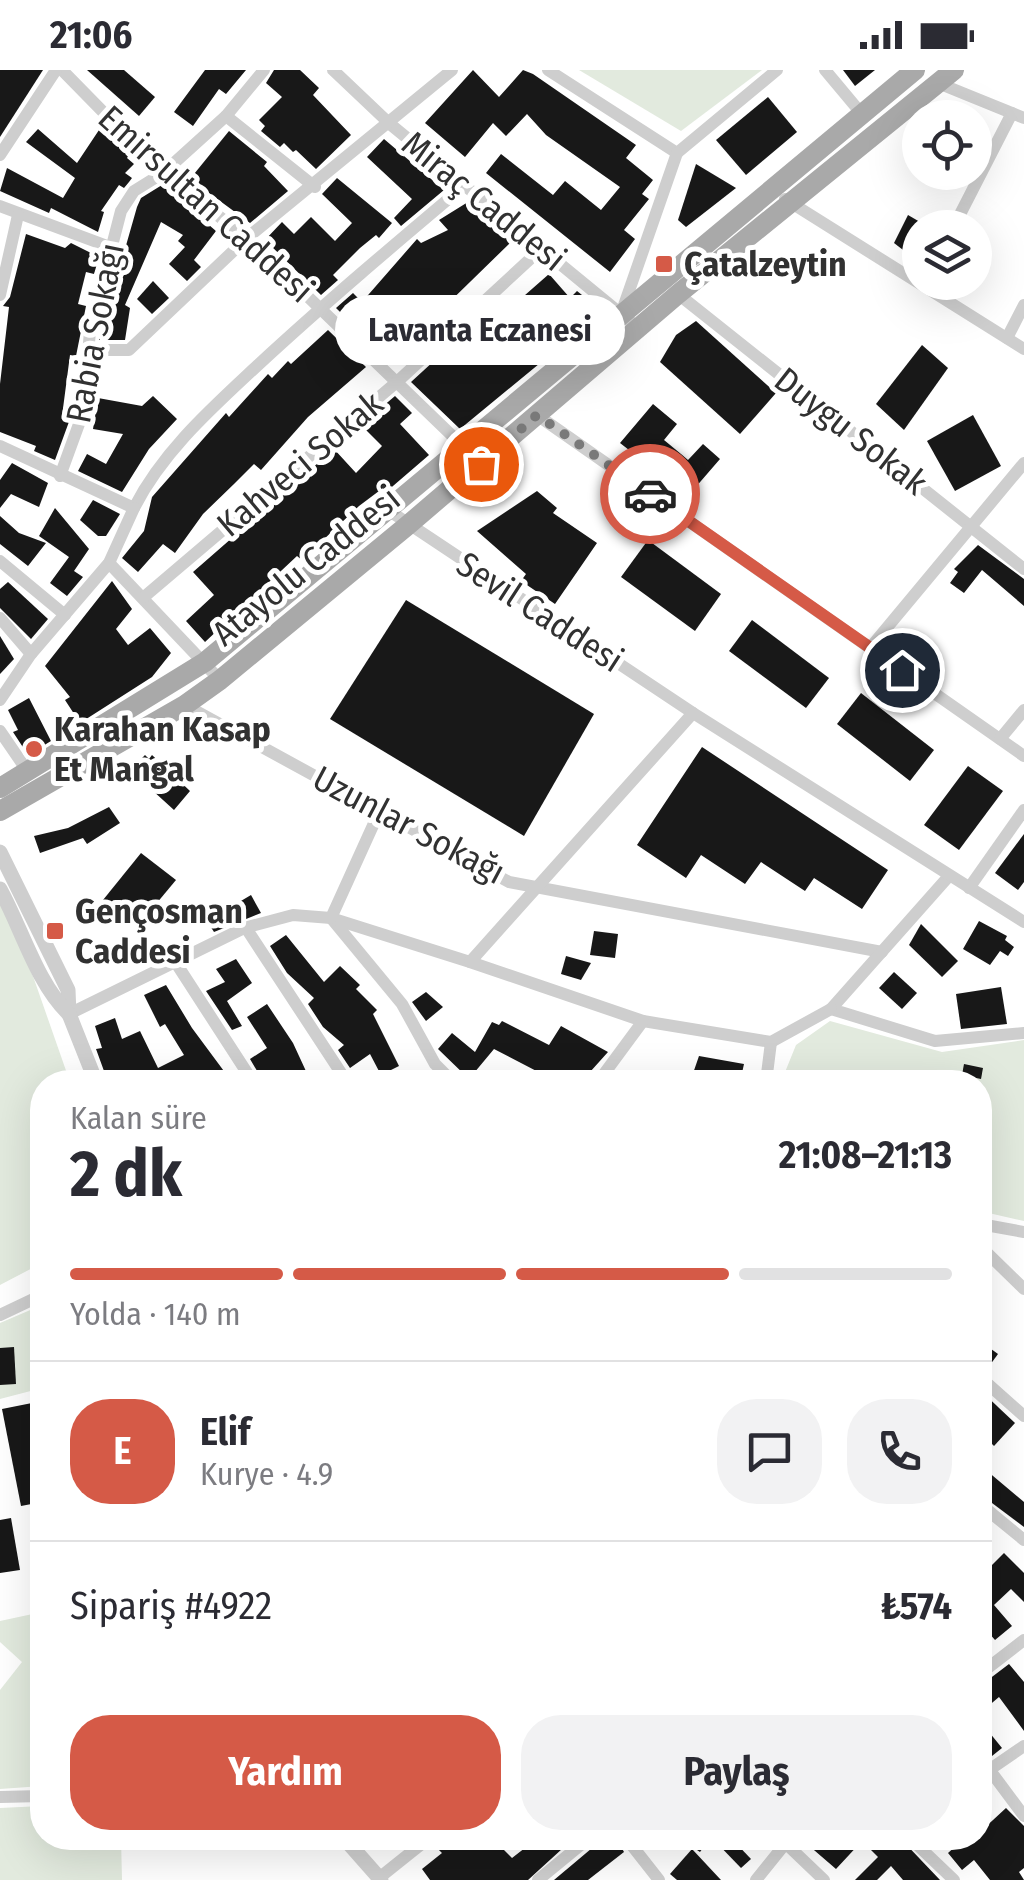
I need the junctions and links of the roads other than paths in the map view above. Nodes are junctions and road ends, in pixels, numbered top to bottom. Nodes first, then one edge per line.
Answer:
1 (59, 70) edge
2 (264, 70) edge
3 (332, 70) edge
4 (452, 70) edge
5 (548, 70) edge
6 (776, 70) edge
7 (825, 70) edge
8 (915, 70) edge
9 (946, 76) edge
10 (861, 112) junction
11 (226, 116) junction
12 (1018, 116) edge
13 (390, 124) junction
14 (677, 153) junction
15 (0, 155) edge
16 (163, 173) junction
17 (465, 185) junction
18 (315, 187) junction
19 (772, 187) junction
20 (789, 203) junction
21 (0, 206) edge
22 (963, 210) edge
23 (18, 215) junction
24 (247, 238) junction
25 (110, 246) junction
26 (542, 248) junction
27 (902, 271) edge
28 (678, 294) junction
29 (0, 295) edge
30 (948, 300) edge
31 (1024, 304) edge
32 (320, 308) junction
33 (621, 313) junction
34 (638, 328) junction
35 (1007, 338) junction
36 (1024, 349) edge
37 (89, 350) junction
38 (398, 381) junction
39 (537, 415) junction
40 (0, 446) edge
41 (464, 448) junction
42 (1024, 463) edge
43 (481, 464) junction
44 (60, 476) junction
45 (134, 508) junction
46 (388, 510) junction
47 (408, 526) junction
48 (972, 527) junction
49 (0, 561) edge
50 (109, 563) junction
51 (1024, 569) edge
52 (144, 596) junction
53 (66, 615) junction
54 (0, 618) edge
55 (870, 648) junction
56 (31, 654) junction
57 (204, 662) junction
58 (220, 680) junction
59 (0, 700) edge
60 (185, 705) junction
61 (1024, 710) edge
62 (693, 713) junction
63 (0, 732) edge
64 (1000, 739) junction
65 (1024, 756) edge
66 (28, 772) junction
67 (0, 788) edge
68 (380, 810) junction
69 (1024, 810) edge
70 (0, 811) edge
71 (0, 852) edge
72 (949, 876) junction
73 (538, 884) junction
74 (969, 888) junction
75 (0, 889) edge
76 (331, 918) junction
77 (1024, 922) edge
78 (246, 928) junction
79 (882, 952) junction
80 (470, 962) junction
81 (176, 963) junction
82 (831, 1009) junction
83 (69, 1014) junction
84 (643, 1021) junction
85 (1024, 1033) edge
86 (771, 1042) junction
87 (91, 1070) edge
88 (245, 1070) edge
89 (338, 1070) edge
90 (441, 1070) edge
91 (607, 1070) edge
92 (768, 1070) edge
93 (992, 1226) edge
94 (1024, 1232) edge
95 (992, 1258) edge
96 (1024, 1289) edge
97 (30, 1300) edge
98 (0, 1314) edge
99 (992, 1388) edge
100 (1024, 1416) edge
101 (992, 1514) edge
102 (1024, 1540) edge
103 (1024, 1640) edge
104 (992, 1665) edge
105 (1024, 1746) edge
106 (992, 1768) edge
107 (992, 1774) edge
108 (30, 1796) edge
109 (0, 1797) edge
110 (1024, 1816) edge
111 (355, 1850) edge
112 (415, 1850) edge
113 (574, 1850) edge
114 (635, 1850) edge
115 (777, 1850) edge
116 (795, 1850) edge
117 (923, 1850) edge
118 (380, 1879) edge
119 (538, 1880) edge
120 (659, 1880) edge
121 (756, 1880) edge
122 (824, 1880) edge
123 (954, 1880) edge

1 - 15 street
1 - 16 street, Emirsultan Caddesi
2 - 11 street, Rabia Sokağı
3 - 13 street, Miraç Caddesi
4 - 13 street
5 - 14 street
6 - 14 street
7 - 10 street
8 - 10 main road, Atayolu Caddesi
9 - 12 street
9 - 20 main road, Atayolu Caddesi
10 - 19 main road, Atayolu Caddesi
11 - 16 street, Rabia Sokağı
11 - 18 street
12 - 22 street
13 - 17 street, Miraç Caddesi
13 - 18 street
14 - 33 street
16 - 24 street, Emirsultan Caddesi
16 - 25 street, Rabia Sokağı
17 - 26 street, Miraç Caddesi
17 - 32 street
18 - 24 street
19 - 20 street
19 - 33 main road, Atayolu Caddesi
20 - 27 street
20 - 28 main road, Atayolu Caddesi
21 - 23 street
23 - 25 street
23 - 29 street
24 - 32 street, Emirsultan Caddesi
24 - 37 street
25 - 37 street, Rabia Sokağı
26 - 33 street, Miraç Caddesi
26 - 38 street, Kahveci Sokak
28 - 34 main road, Atayolu Caddesi
28 - 48 street, Duygu Sokak
30 - 35 street
31 - 35 street
32 - 38 street, Emirsultan Caddesi
32 - 45 street
33 - 34 street, Miraç Caddesi
33 - 41 main road, Atayolu Caddesi
34 - 39 main road, Atayolu Caddesi
35 - 36 street
37 - 44 street, Rabia Sokağı
38 - 41 street, Emirsultan Caddesi
38 - 52 street, Kahveci Sokak
39 - 43 main road, Atayolu Caddesi
39 - 55 street
40 - 44 street
41 - 43 street, Emirsultan Caddesi
41 - 46 main road, Atayolu Caddesi
42 - 48 street
43 - 47 main road, Atayolu Caddesi
44 - 45 street
45 - 50 street
46 - 47 street, Sevil Caddesi
46 - 57 main road, Atayolu Caddesi
47 - 58 main road, Atayolu Caddesi
47 - 62 street, Sevil Caddesi
48 - 51 street, Duygu Sokak
48 - 55 street
49 - 53 street
50 - 52 street
50 - 53 street
52 - 57 street
53 - 56 street
54 - 56 street
55 - 64 street
56 - 59 street
57 - 58 street
57 - 66 main road, Atayolu Caddesi
58 - 60 main road, Atayolu Caddesi
60 - 68 street, Uzunlar Sokağı
60 - 70 main road, Atayolu Caddesi
61 - 64 street
62 - 72 street, Sevil Caddesi
62 - 73 street
63 - 66 street
64 - 65 street
66 - 67 main road, Atayolu Caddesi
68 - 73 street, Uzunlar Sokağı
68 - 76 street
69 - 74 street
71 - 83 street
72 - 74 street, Sevil Caddesi
72 - 79 street
73 - 79 street, Uzunlar Sokağı
73 - 80 street
74 - 77 street, Sevil Caddesi
75 - 83 street
76 - 78 street
76 - 80 street
76 - 90 street
78 - 81 street
78 - 89 street
79 - 82 street
80 - 84 street
81 - 83 street
81 - 88 street
82 - 85 street
82 - 86 street
83 - 87 street
84 - 86 street
84 - 91 street
86 - 92 street
93 - 94 street
95 - 96 street
97 - 98 street
99 - 100 street
101 - 102 street
103 - 104 street
105 - 106 street
107 - 110 street
108 - 109 street
111 - 118 street
112 - 118 street
113 - 119 street
114 - 120 street
115 - 121 street
116 - 122 street
117 - 123 street

